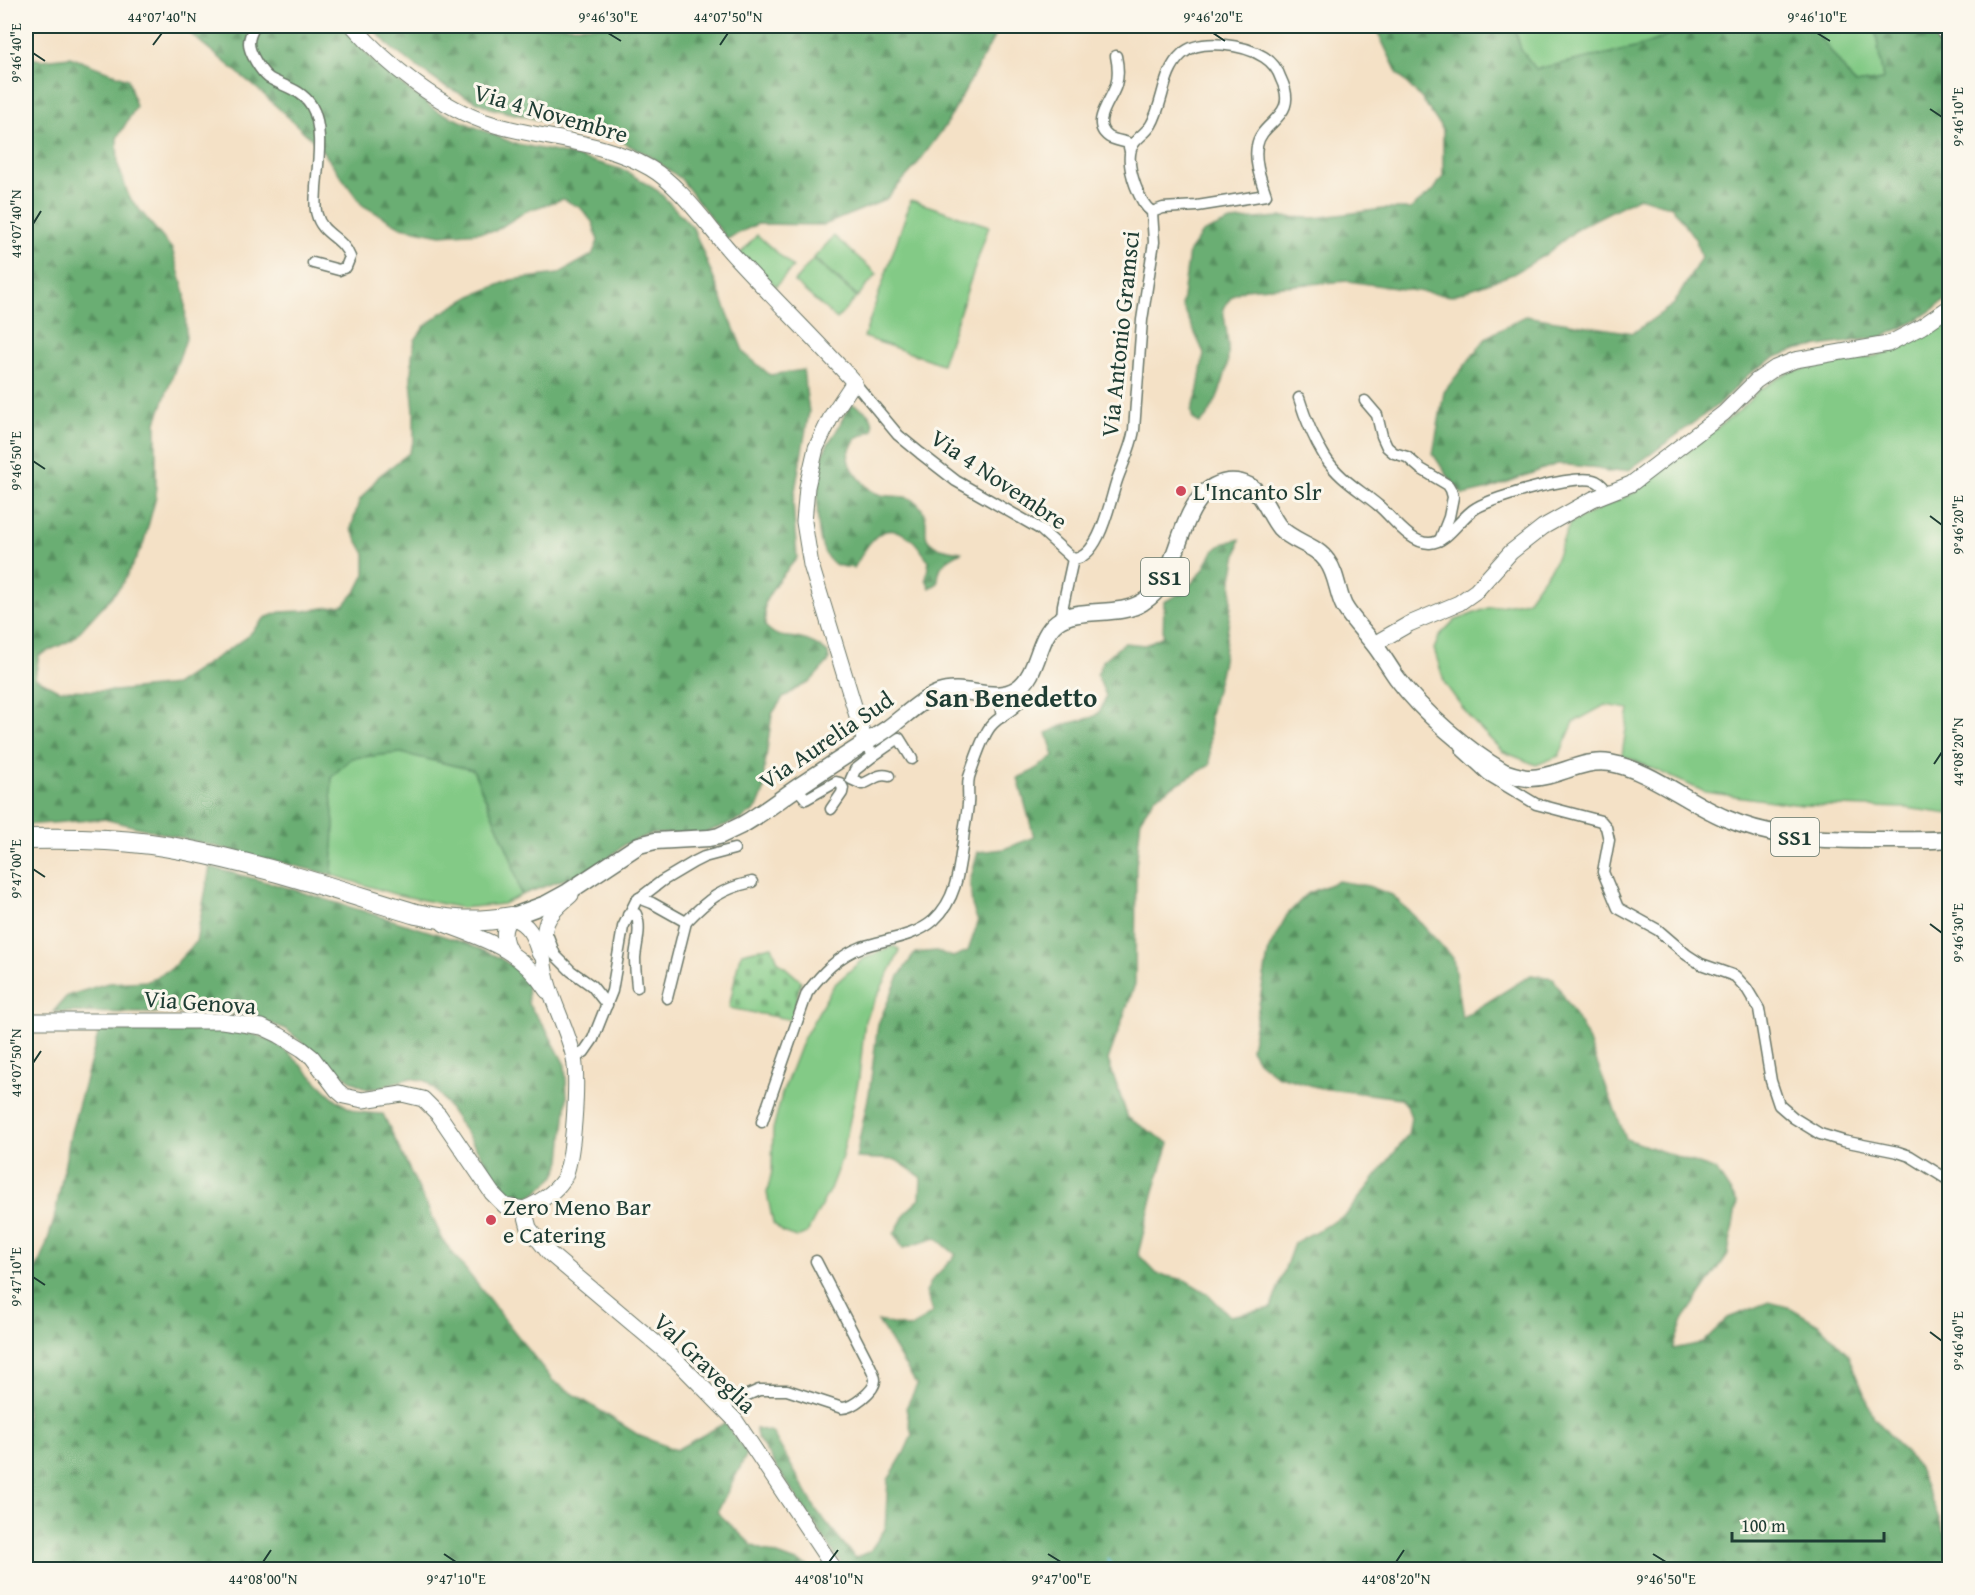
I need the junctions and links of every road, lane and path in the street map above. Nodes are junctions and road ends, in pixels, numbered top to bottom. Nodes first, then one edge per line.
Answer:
1 (255, 26) edge
2 (353, 26) edge
3 (1938, 26) edge
4 (1950, 36) edge
5 (1116, 56) dead end
6 (1131, 151) junction
7 (1152, 212) junction
8 (313, 263) dead end
9 (1950, 307) edge
10 (854, 382) junction
11 (1299, 398) dead end
12 (1365, 401) dead end
13 (1607, 494) junction
14 (1440, 540) junction
15 (1072, 559) junction
16 (1062, 620) junction
17 (1374, 644) junction
18 (1025, 683) junction
19 (998, 694) junction
20 (1002, 717) junction
21 (1449, 731) junction
22 (869, 749) junction
23 (912, 759) dead end
24 (889, 776) dead end
25 (797, 788) junction
26 (831, 810) dead end
27 (26, 839) edge
28 (1950, 839) edge
29 (734, 849) dead end
30 (588, 880) junction
31 (753, 882) dead end
32 (639, 898) junction
33 (416, 914) junction
34 (628, 915) junction
35 (511, 917) junction
36 (686, 922) junction
37 (545, 928) junction
38 (510, 952) junction
39 (543, 964) junction
40 (637, 987) dead end
41 (667, 998) dead end
42 (553, 1001) junction
43 (607, 1005) junction
44 (26, 1021) edge
45 (574, 1059) junction
46 (762, 1122) dead end
47 (1950, 1181) edge
48 (524, 1209) junction
49 (816, 1262) dead end
50 (714, 1398) junction
51 (835, 1569) edge

1 - 8 street
2 - 10 main road, Via 4 Novembre
3 - 4 main road
5 - 6 street
6 - 7 street, Via Antonio Gramsci
6 - 7 street, Via Antonio Gramsci
7 - 15 street, Via Antonio Gramsci
9 - 13 main road
10 - 15 street, Via 4 Novembre
10 - 22 main road
11 - 14 street
12 - 14 street
13 - 14 street
13 - 17 main road
15 - 16 street
16 - 17 main road, SS1
16 - 18 main road
17 - 21 main road, SS1
18 - 19 main road, Via Aurelia Sud
18 - 20 street
19 - 20 street
19 - 22 main road, Via Aurelia Sud
20 - 46 street
21 - 28 main road, SS1
21 - 47 street
22 - 23 street
22 - 24 street
22 - 25 main road, Via Aurelia Sud
25 - 26 street
25 - 30 main road, Via Aurelia Sud
27 - 33 highway
29 - 32 street
30 - 35 main road
30 - 37 main road, Via Aurelia Sud
31 - 36 street
32 - 34 street
32 - 36 street
33 - 35 highway
33 - 38 main road
34 - 40 street
34 - 43 street
35 - 38 main road
35 - 39 main road
36 - 41 street
37 - 39 main road, Via Aurelia Sud
37 - 43 street
38 - 42 main road
39 - 42 main road, Via Aurelia Sud
42 - 45 main road, Via Aurelia Sud
43 - 45 street
44 - 48 main road, Via Genova
45 - 48 main road, Via Aurelia Sud
48 - 50 main road, Val Graveglia
49 - 50 street
50 - 51 main road, Val Graveglia

